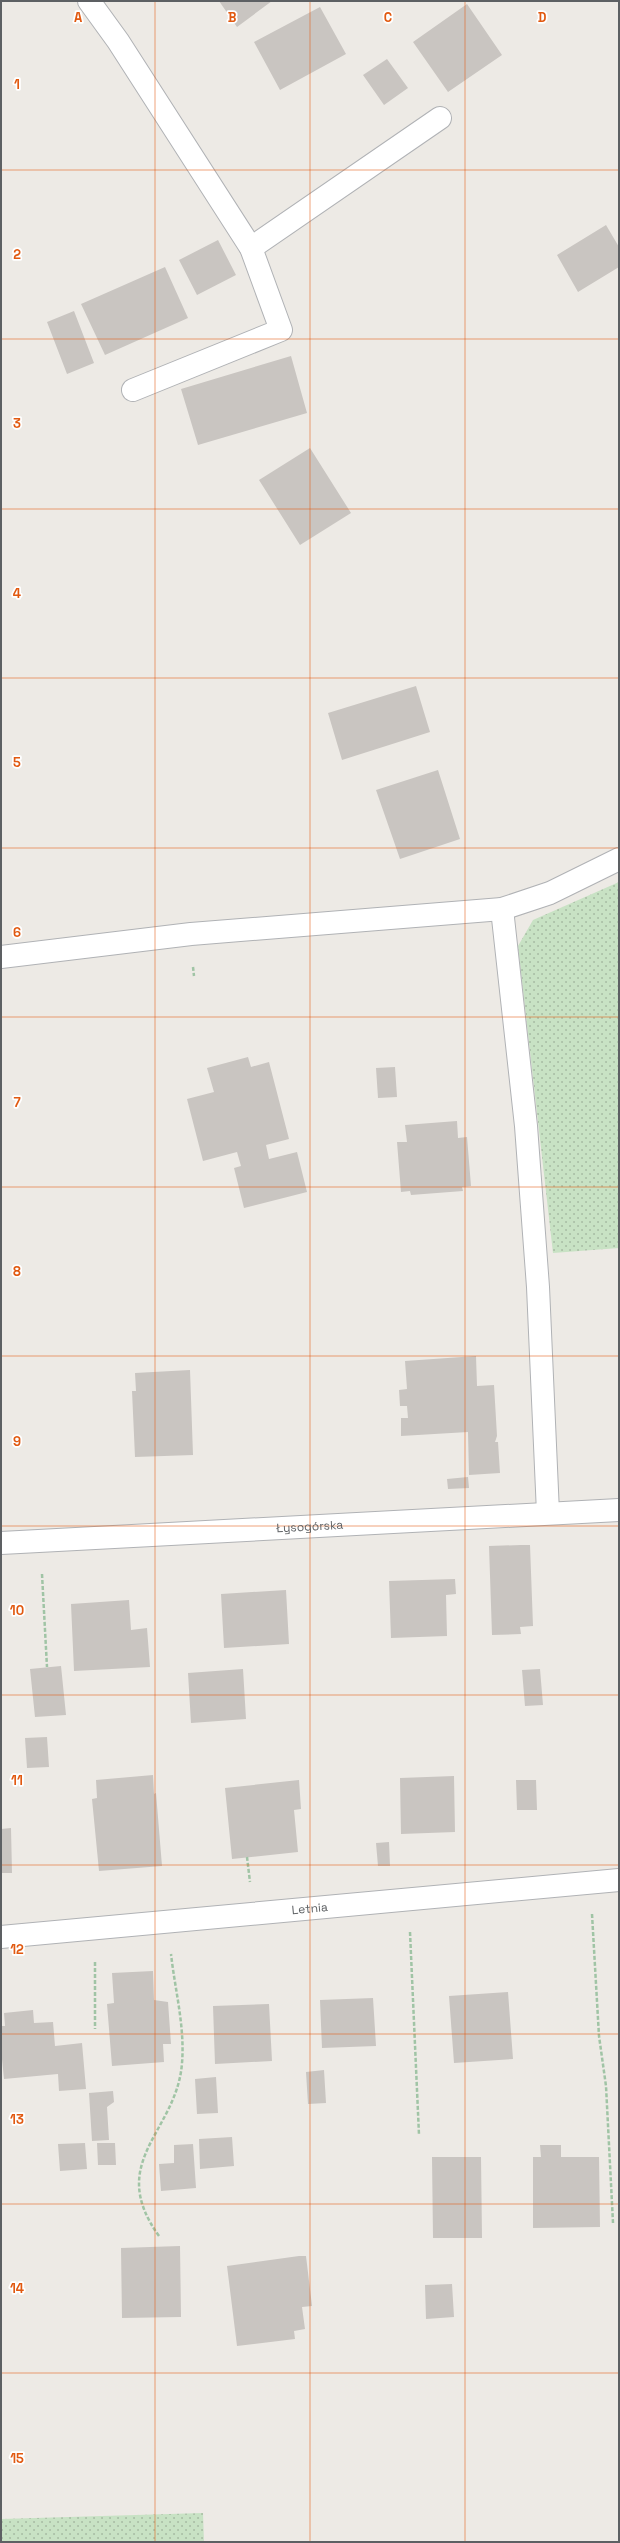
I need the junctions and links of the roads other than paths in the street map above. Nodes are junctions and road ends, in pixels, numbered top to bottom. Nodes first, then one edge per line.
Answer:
1 (89, 1) edge
2 (440, 118) dead end
3 (251, 248) junction
4 (133, 390) dead end
5 (619, 859) edge
6 (502, 909) junction
7 (1, 957) edge
8 (619, 1510) edge
9 (548, 1513) junction
10 (1, 1543) edge
11 (619, 1880) edge
12 (1, 1937) edge

1 - 3 street
2 - 3 street
3 - 4 street
5 - 6 street
6 - 7 street
6 - 9 street
8 - 9 street, Łysogórska
9 - 10 street, Łysogórska
11 - 12 street, Letnia

